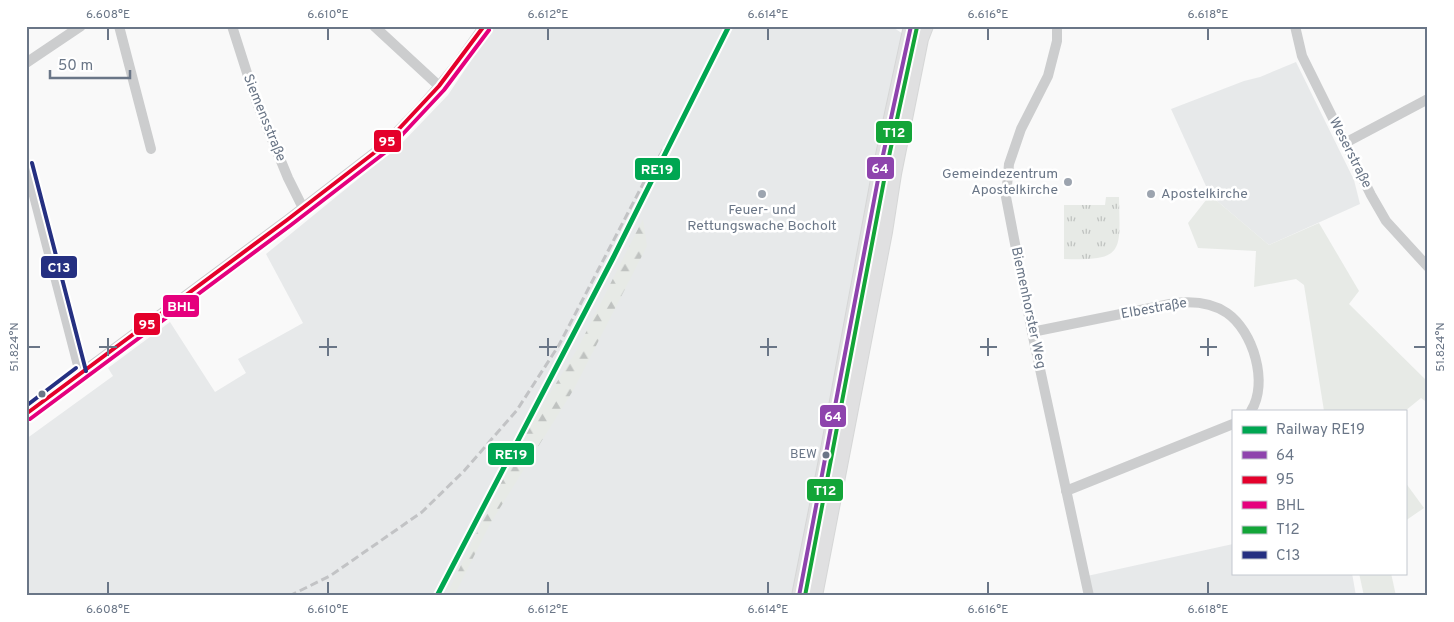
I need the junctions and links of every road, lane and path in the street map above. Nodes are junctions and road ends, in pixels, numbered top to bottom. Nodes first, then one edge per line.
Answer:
1 (81, 26) edge
2 (119, 26) edge
3 (232, 26) edge
4 (374, 26) edge
5 (484, 26) edge
6 (911, 26) edge
7 (926, 26) edge
8 (1057, 26) edge
9 (1295, 26) edge
10 (26, 62) edge
11 (438, 86) junction
12 (1428, 99) edge
13 (1346, 143) junction
14 (152, 149) dead end
15 (26, 165) edge
16 (303, 208) junction
17 (1428, 267) edge
18 (1032, 332) junction
19 (80, 374) junction
20 (1252, 410) edge
21 (26, 414) edge
22 (1232, 424) edge
23 (1066, 491) junction
24 (803, 571) junction
25 (799, 596) edge
26 (813, 596) edge
27 (1089, 596) edge

1 - 10 street
2 - 14 street
3 - 16 street, Siemensstraße
4 - 11 street
5 - 11 street
6 - 24 main road
7 - 26 main road
8 - 18 street, Biemenhorster Weg
9 - 13 street, Weserstraße
11 - 16 street
12 - 13 street
13 - 17 street, Weserstraße
15 - 19 street
16 - 19 street
18 - 20 street, Elbestraße
18 - 23 street, Biemenhorster Weg
19 - 21 street
22 - 23 street
23 - 27 street, Biemenhorster Weg
24 - 25 main road
24 - 26 main road

